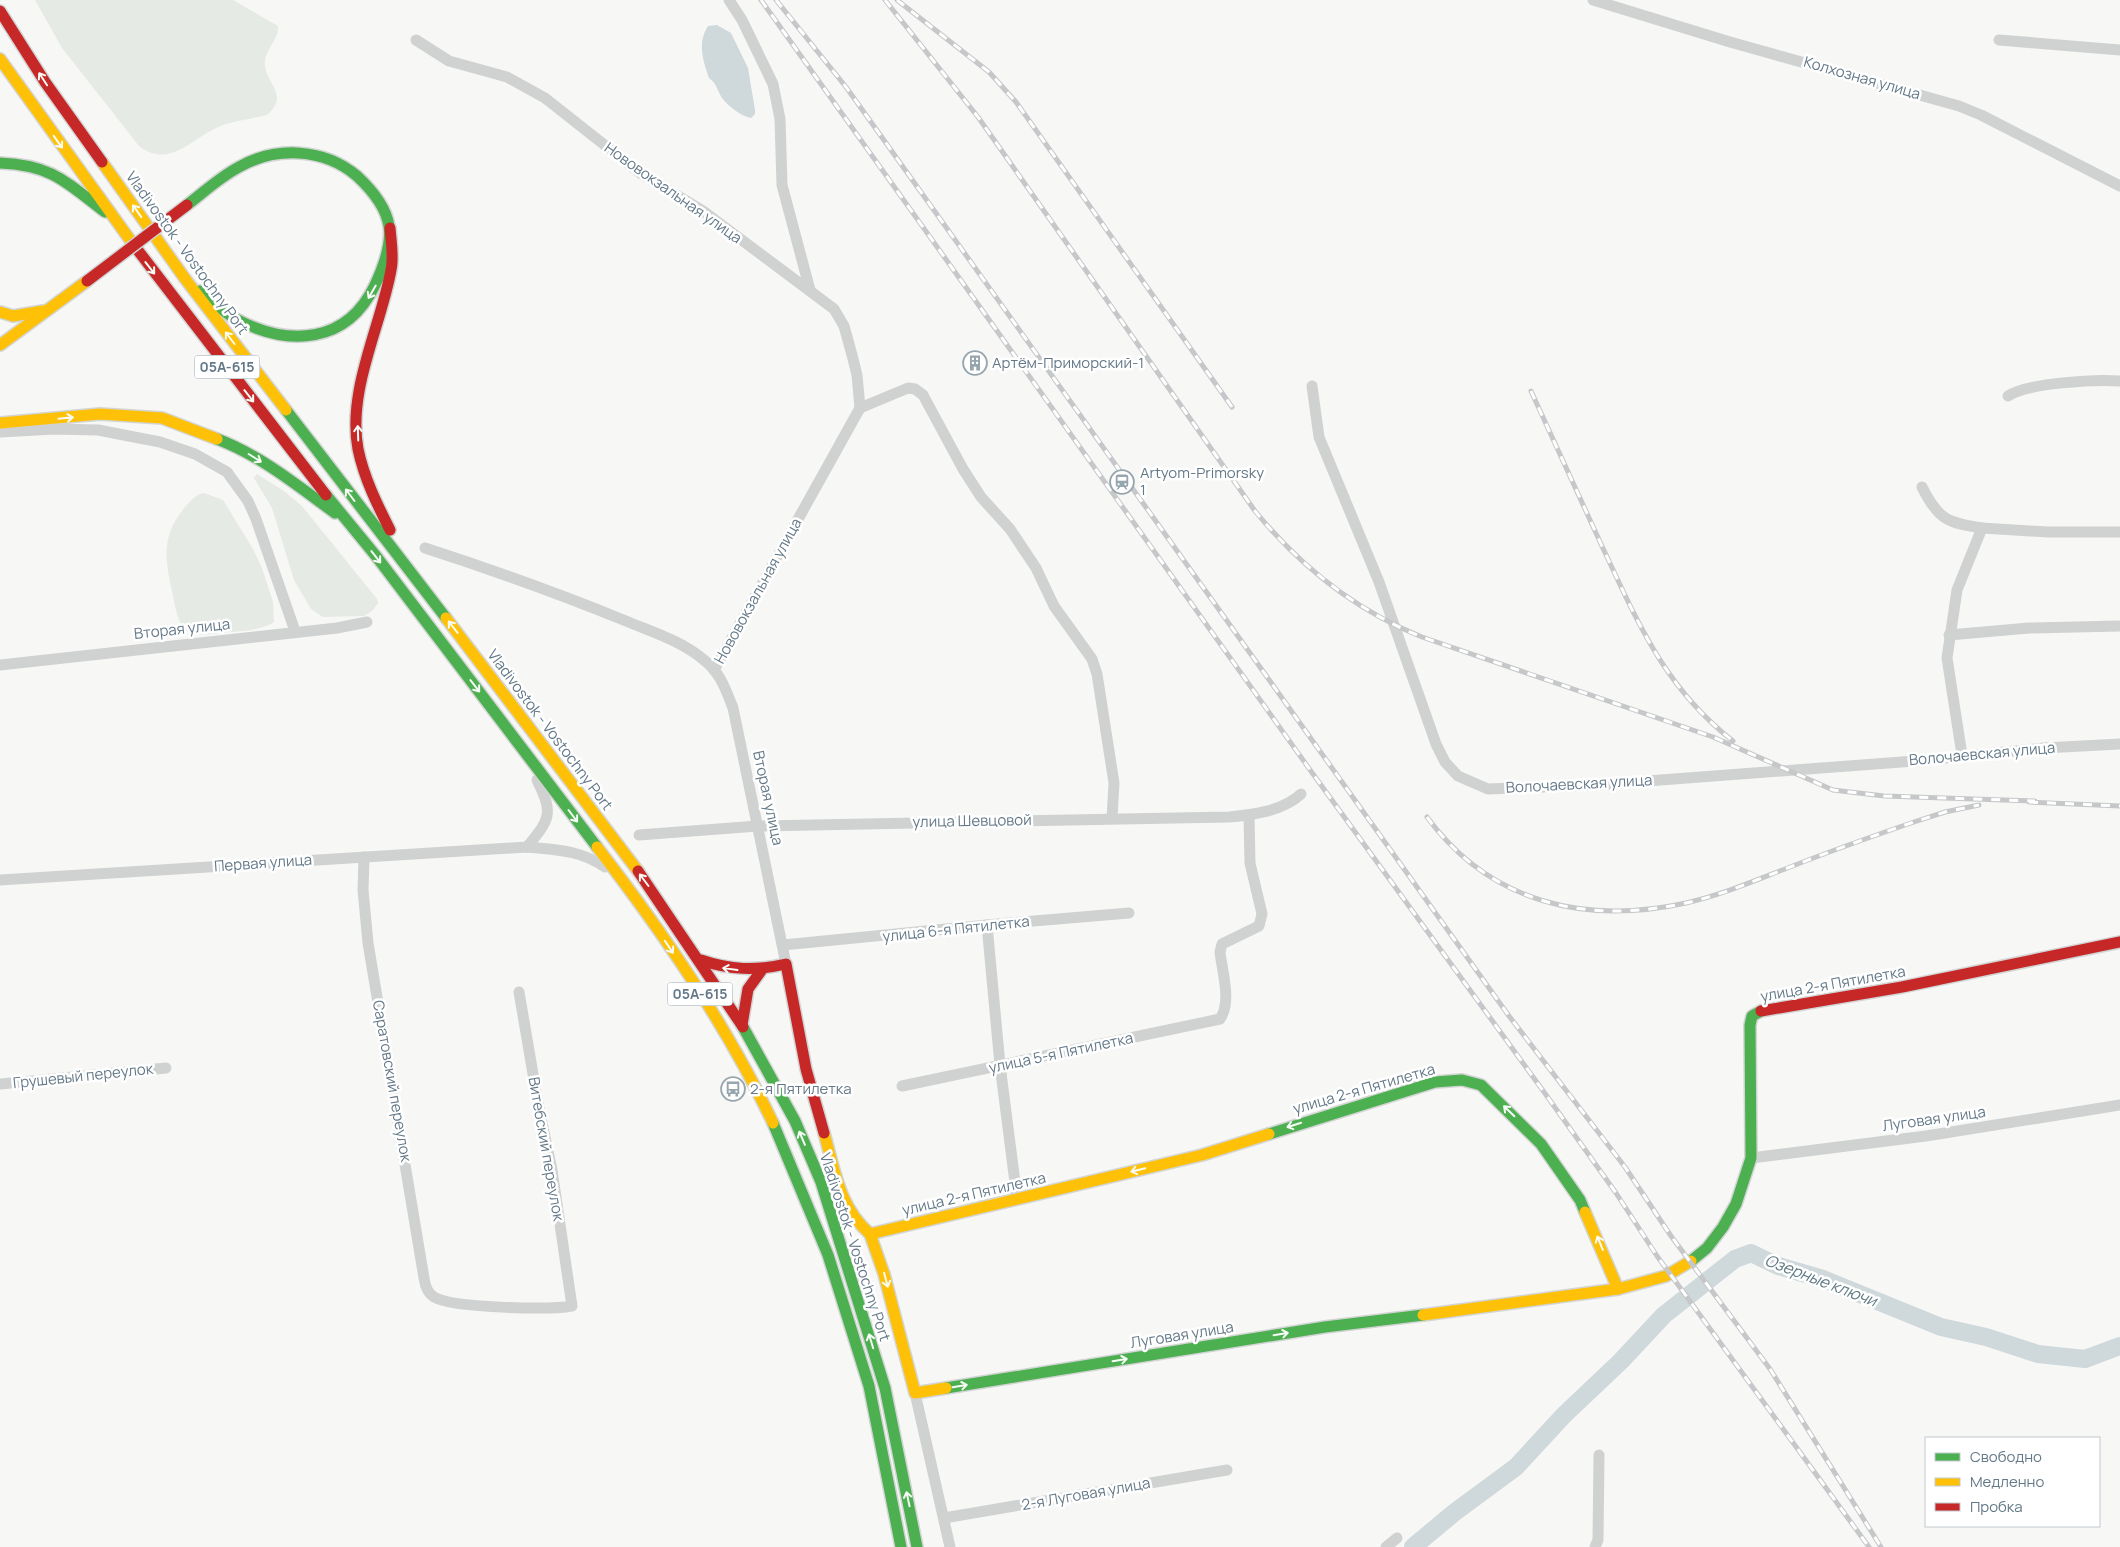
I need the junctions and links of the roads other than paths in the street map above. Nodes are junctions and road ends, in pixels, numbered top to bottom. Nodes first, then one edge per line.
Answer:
1 (729, 0) edge
2 (1593, 0) edge
3 (0, 11) edge
4 (416, 40) dead end
5 (2000, 40) dead end
6 (2120, 50) edge
7 (0, 58) edge
8 (0, 163) edge
9 (2120, 186) edge
10 (110, 215) junction
11 (390, 228) junction
12 (186, 280) junction
13 (810, 290) junction
14 (46, 310) junction
15 (0, 312) edge
16 (0, 345) edge
17 (2120, 381) edge
18 (1312, 386) dead end
19 (2008, 396) dead end
20 (860, 408) junction
21 (0, 423) edge
22 (0, 432) edge
23 (1922, 487) dead end
24 (345, 520) junction
25 (1982, 528) junction
26 (2120, 532) edge
27 (425, 548) dead end
28 (401, 561) junction
29 (367, 622) dead end
30 (2120, 626) edge
31 (295, 631) junction
32 (1950, 635) junction
33 (0, 665) edge
34 (714, 670) junction
35 (517, 741) junction
36 (2120, 744) edge
37 (1962, 755) junction
38 (1300, 794) dead end
39 (1249, 815) junction
40 (1112, 818) junction
41 (758, 826) junction
42 (639, 835) dead end
43 (527, 847) junction
44 (364, 857) junction
45 (617, 875) junction
46 (0, 880) edge
47 (1129, 913) dead end
48 (987, 925) junction
49 (2120, 942) edge
50 (784, 945) junction
51 (701, 960) junction
52 (786, 964) junction
53 (760, 970) junction
54 (519, 992) dead end
55 (742, 1025) junction
56 (1000, 1066) junction
57 (166, 1068) dead end
58 (0, 1084) edge
59 (902, 1086) dead end
60 (2120, 1105) edge
61 (1751, 1158) junction
62 (1017, 1198) junction
63 (870, 1234) junction
64 (1618, 1289) junction
65 (572, 1306) joint
66 (915, 1393) junction
67 (1599, 1455) dead end
68 (1227, 1470) dead end
69 (944, 1518) junction
70 (1398, 1538) dead end
71 (901, 1547) edge
72 (917, 1547) edge
73 (950, 1547) edge
74 (1386, 1547) edge
75 (1595, 1547) edge

1 - 13 street
2 - 9 street, Колхозная улица
12 -> 3 main road, Vladivostok - Vostochny Port / 05А-615
4 - 13 street, Нововокзальная улица
5 - 6 street
7 -> 10 main road, Vladivostok - Vostochny Port / 05А-615
8 - 10 main road
10 -> 24 main road, Vladivostok - Vostochny Port / 05А-615
11 -> 12 main road
11 - 14 main road, bridge
28 -> 11 main road
28 -> 12 main road, Vladivostok - Vostochny Port / 05А-615
13 - 20 street, Нововокзальная улица
14 - 15 main road
14 - 16 main road
17 - 19 street
18 - 37 street, Волочаевская улица
20 - 34 street, Нововокзальная улица
20 - 40 street
21 -> 24 main road
22 - 31 street
23 - 25 street
24 -> 35 main road, Vladivostok - Vostochny Port / 05А-615
25 - 26 street
25 - 32 street
27 - 34 street, Вторая улица
51 -> 28 main road, Vladivostok - Vostochny Port / 05А-615
29 - 31 street, Вторая улица
30 - 32 street
31 - 33 street, Вторая улица
32 - 37 street
34 - 41 street, Вторая улица
35 - 43 street
35 -> 45 main road, Vladivostok - Vostochny Port / 05А-615
36 - 37 street, Волочаевская улица
38 - 39 street, улица Шевцовой
39 - 40 street, улица Шевцовой
39 - 56 street, улица 5-я Пятилетка
40 - 41 street, улица Шевцовой
41 - 42 street, улица Шевцовой
41 - 50 street, Вторая улица
43 - 44 street, Первая улица
43 - 45 street, Первая улица
44 - 46 street, Первая улица
44 - 65 street, Саратовский переулок
45 -> 71 main road, Vladivostok - Vostochny Port / 05А-615
47 - 48 street, улица 6-я Пятилетка
48 - 50 street, улица 6-я Пятилетка
48 - 56 street
49 - 61 main road, улица 2-я Пятилетка
50 - 52 street, Вторая улица
53 -> 51 main road
51 - 55 main road, Vladivostok - Vostochny Port / 05А-615
52 - 53 main road
52 - 63 main road, Вторая улица
53 - 55 main road
54 - 65 street, Витебский переулок
72 -> 55 main road, Vladivostok - Vostochny Port / 05А-615
56 - 59 street, улица 5-я Пятилетка
56 - 62 street
57 - 58 street, Грушевый переулок
60 - 61 street, Луговая улица
61 - 64 main road, улица 2-я Пятилетка
62 - 63 main road, улица 2-я Пятилетка
64 -> 62 main road, улица 2-я Пятилетка
63 -> 66 main road
66 -> 64 main road, Луговая улица
66 - 69 street
67 - 75 street
68 - 69 street, 2-я Луговая улица
69 - 73 street
70 - 74 street

